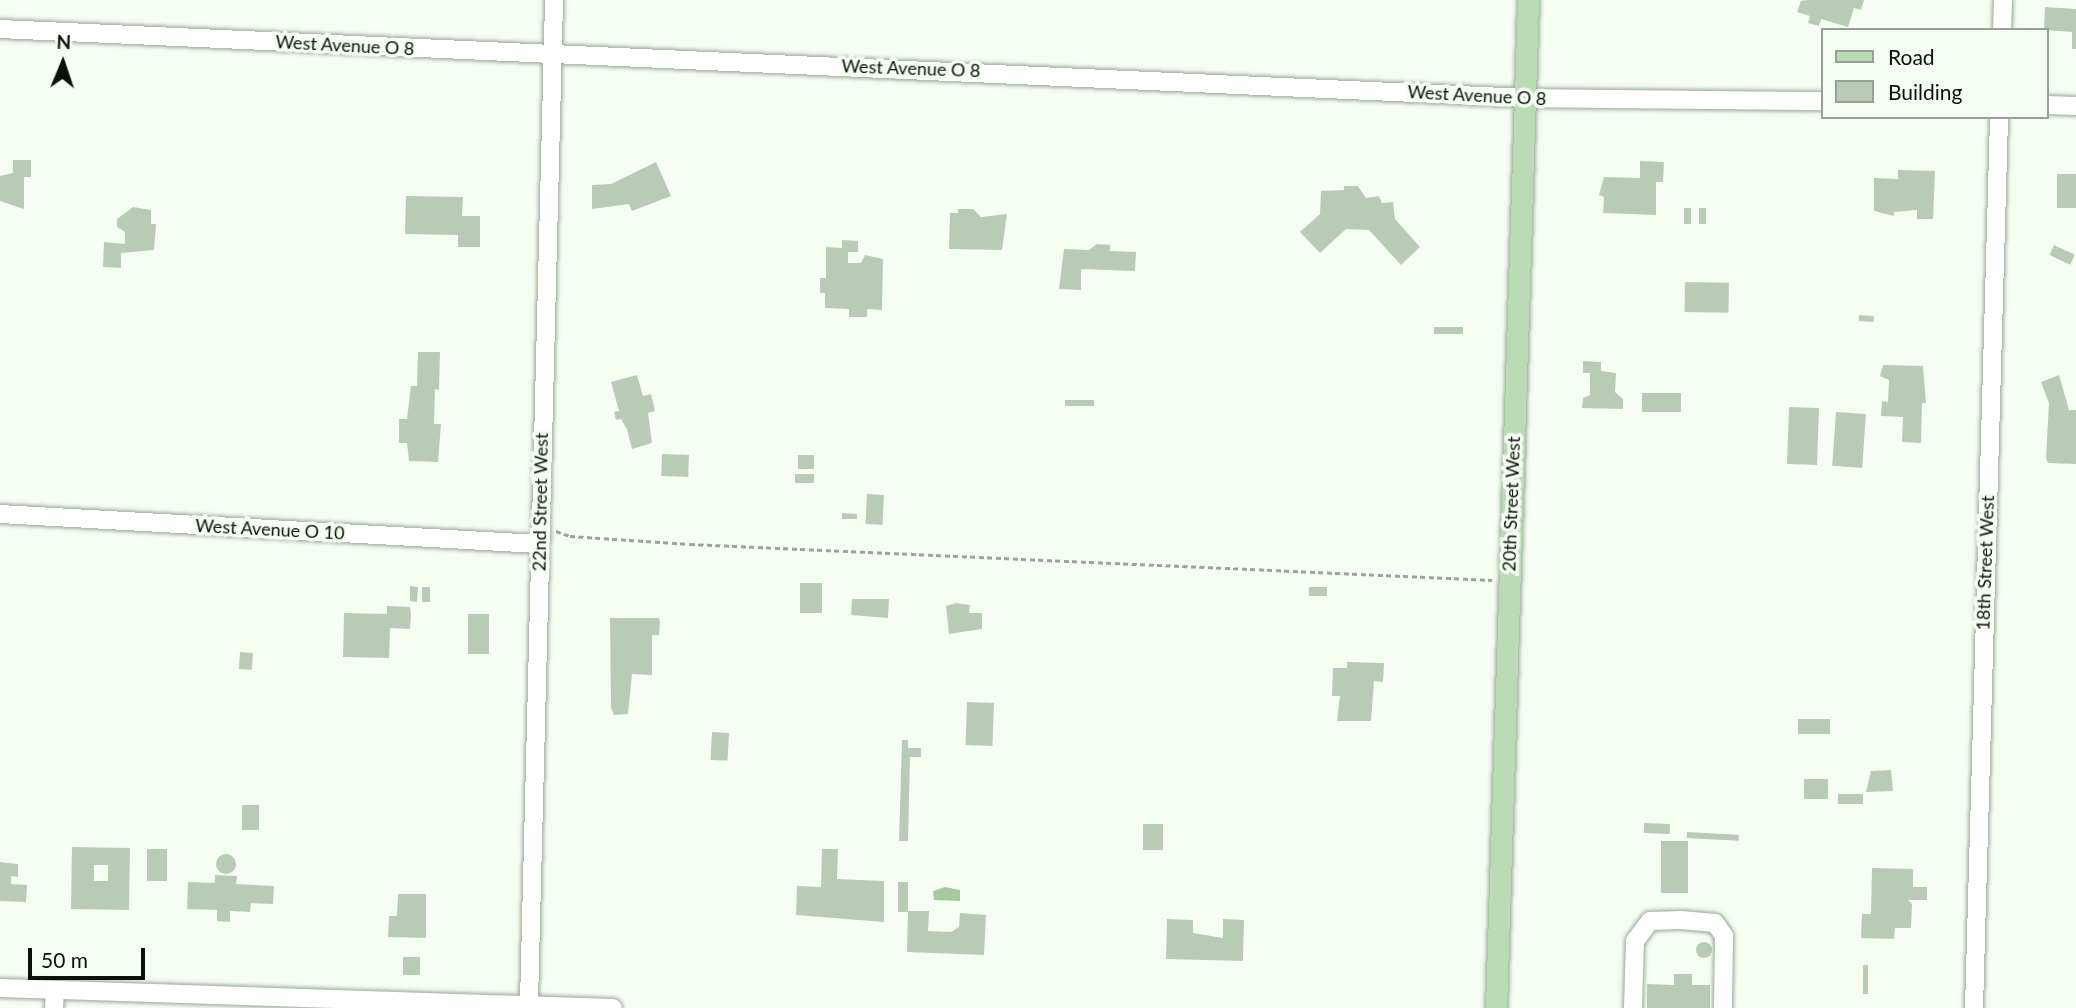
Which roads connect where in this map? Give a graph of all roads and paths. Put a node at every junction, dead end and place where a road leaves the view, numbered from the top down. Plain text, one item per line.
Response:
1 (554, 0) edge
2 (1528, 0) edge
3 (2003, 0) edge
4 (2002, 28) edge
5 (0, 29) edge
6 (553, 54) junction
7 (1525, 98) junction
8 (1820, 101) edge
9 (2048, 105) edge
10 (2076, 106) edge
11 (1999, 119) edge
12 (0, 514) edge
13 (540, 525) junction
14 (540, 544) junction
15 (1509, 580) junction
16 (0, 988) edge
17 (54, 999) edge
18 (529, 1003) junction
19 (613, 1008) edge
20 (1496, 1008) edge
21 (1633, 1008) edge
22 (1723, 1008) edge
23 (1974, 1008) edge

1 - 6 street, 22nd Street West
2 - 7 main road, 20th Street West
3 - 4 street
5 - 6 street, West Avenue O 8
6 - 7 street, West Avenue O 8
6 - 13 street, 22nd Street West
7 - 8 street, West Avenue O 8
7 - 15 main road, 20th Street West
9 - 10 street
11 - 23 street, 18th Street West
12 - 14 street, West Avenue O 10
13 - 14 street, 22nd Street West
13 - 15 path
14 - 18 street, 22nd Street West
15 - 20 main road, 20th Street West
16 - 17 street
17 - 18 street
18 - 19 street
21 - 22 street

